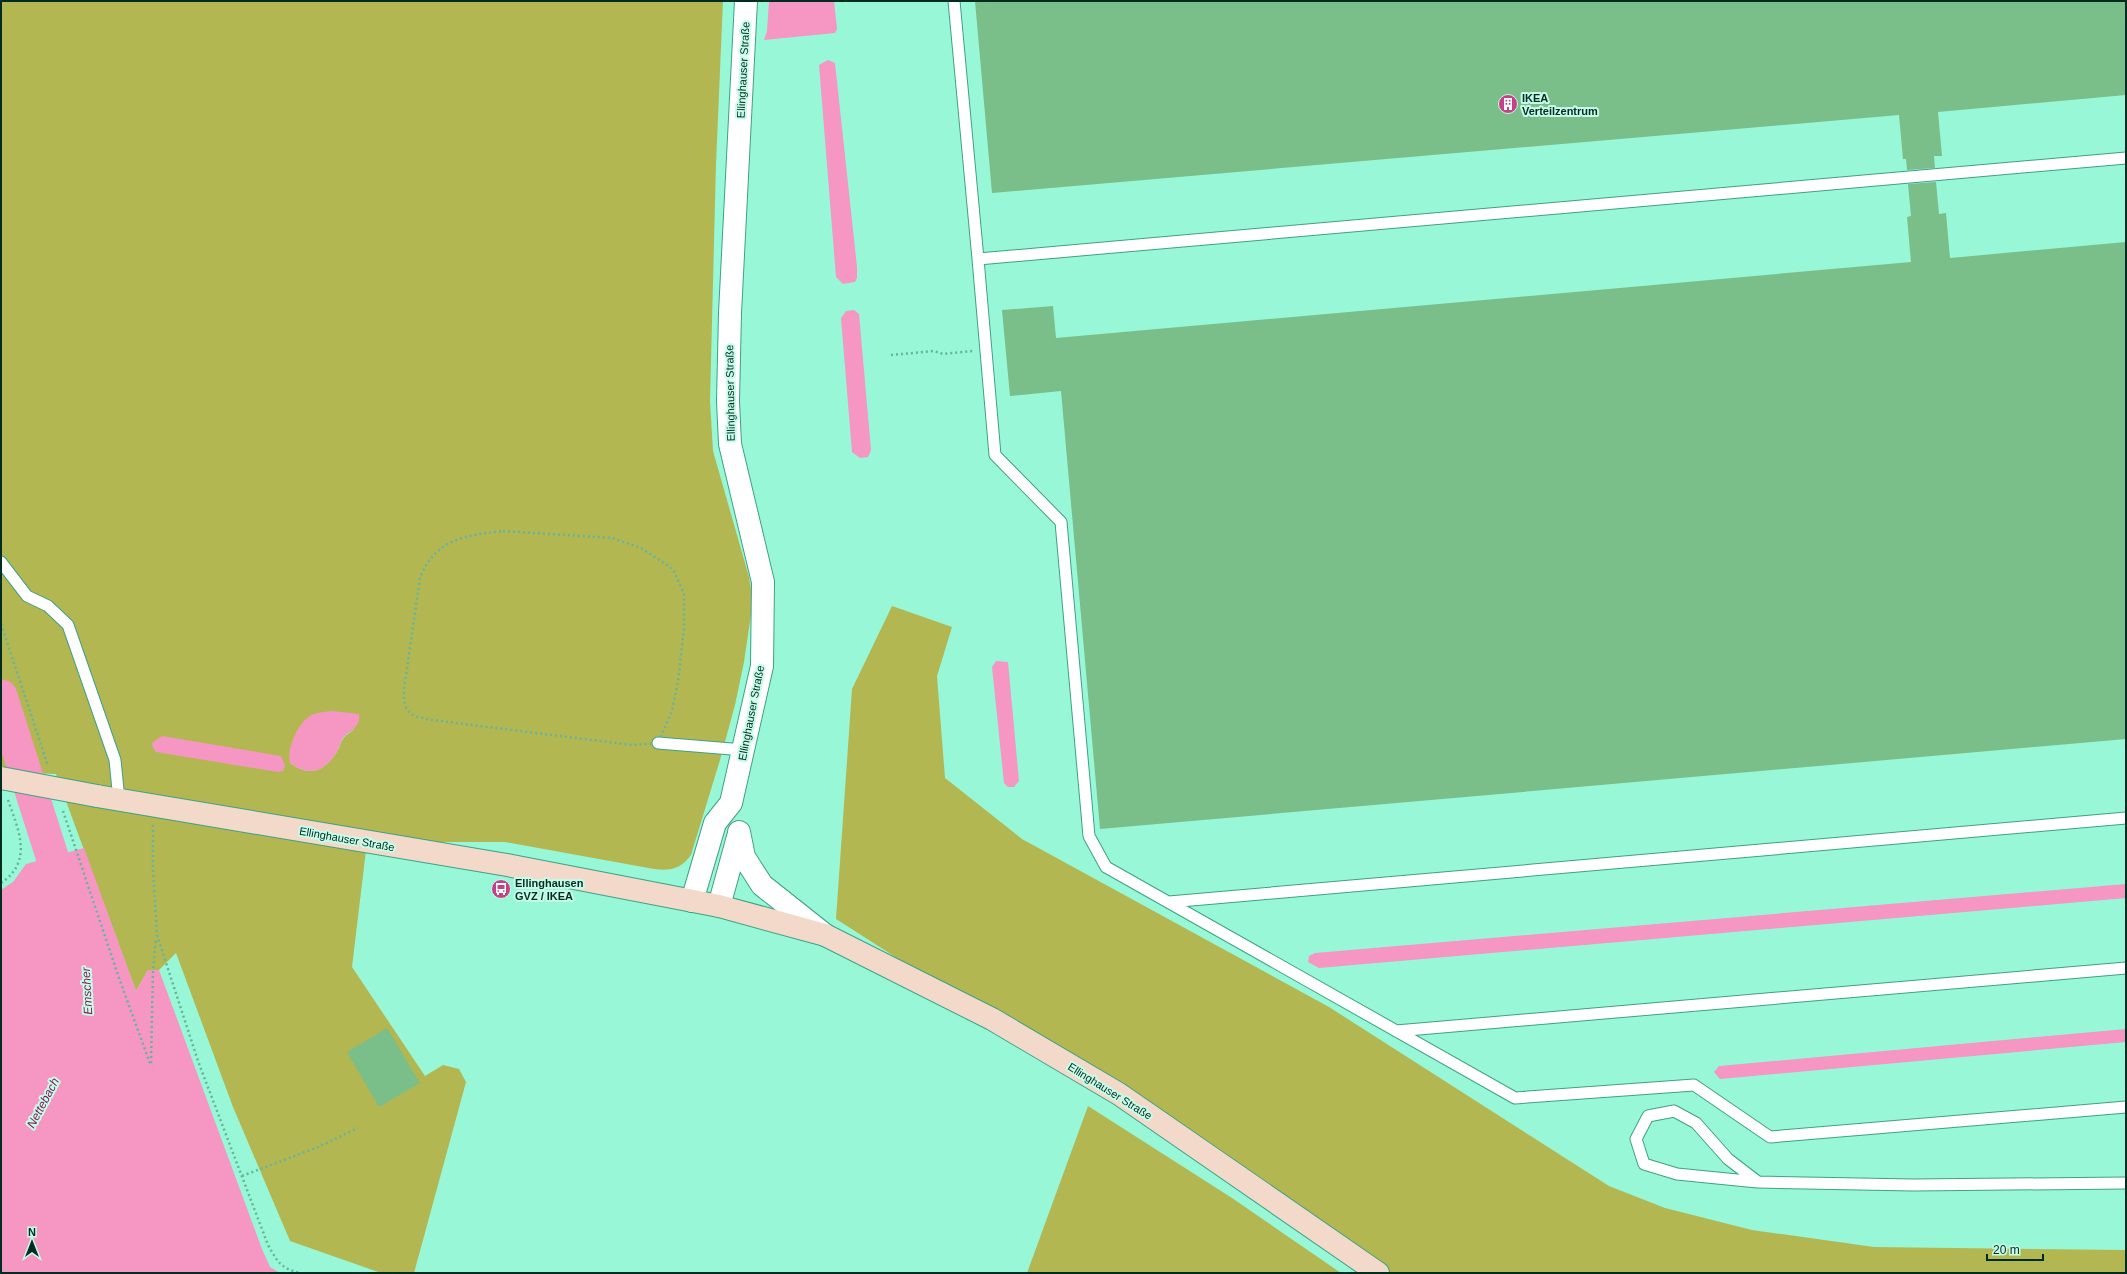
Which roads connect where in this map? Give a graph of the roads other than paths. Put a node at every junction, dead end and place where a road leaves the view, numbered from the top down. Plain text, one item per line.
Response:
1 (746, 1) edge
2 (954, 1) edge
3 (2126, 158) edge
4 (978, 259) junction
5 (1, 562) edge
6 (658, 743) road end
7 (744, 750) junction
8 (3, 786) edge
9 (119, 800) junction
10 (731, 803) junction
11 (2126, 818) edge
12 (739, 832) junction
13 (692, 901) junction
14 (1169, 902) junction
15 (719, 906) junction
16 (825, 935) junction
17 (2126, 968) edge
18 (1396, 1031) junction
19 (2126, 1107) edge
20 (1758, 1182) junction
21 (2126, 1182) edge
22 (1378, 1273) edge

1 - 7 street, Ellinghauser Straße
2 - 4 lane
3 - 4 lane
4 - 14 lane
5 - 9 lane
6 - 7 lane
7 - 10 street, Ellinghauser Straße
8 - 9 main road, Ellinghauser Straße, bridge
9 - 13 main road, Ellinghauser Straße
10 - 12 street, Ellinghauser Straße
10 - 13 street, Ellinghauser Straße
11 - 14 lane
12 - 15 street, Ellinghauser Straße
12 - 16 street, Ellinghauser Straße
13 - 15 main road, Ellinghauser Straße
14 - 18 lane
15 - 16 main road, Ellinghauser Straße
16 - 22 main road, Ellinghauser Straße
17 - 18 lane
18 - 19 lane
20 - 20 lane
20 - 21 lane

